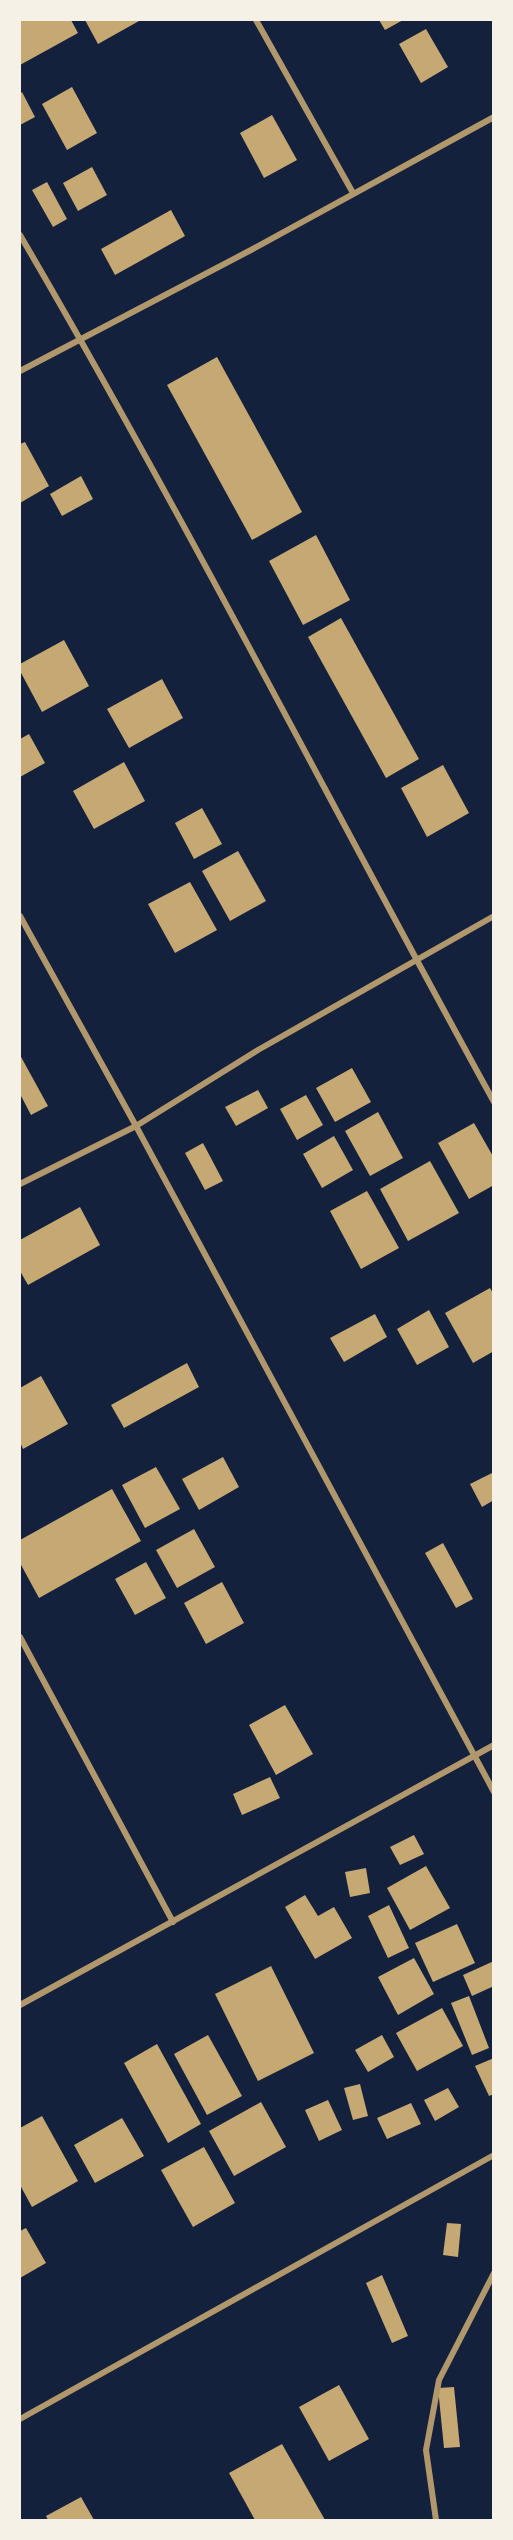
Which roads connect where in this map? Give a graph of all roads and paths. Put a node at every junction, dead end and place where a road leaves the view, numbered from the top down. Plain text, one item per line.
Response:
1 (256, 20) edge
2 (494, 117) edge
3 (353, 193) junction
4 (20, 236) edge
5 (80, 338) junction
6 (20, 372) edge
7 (20, 916) edge
8 (494, 916) edge
9 (415, 959) junction
10 (494, 1102) edge
11 (136, 1126) junction
12 (20, 1185) edge
13 (20, 1636) edge
14 (494, 1745) edge
15 (474, 1756) junction
16 (494, 1792) edge
17 (173, 1922) junction
18 (20, 2005) edge
19 (494, 2155) edge
20 (494, 2273) edge
21 (20, 2419) edge
22 (436, 2520) edge

1 - 3 street
2 - 3 street
3 - 5 street
4 - 5 street
5 - 6 street
5 - 9 street
7 - 11 street
8 - 9 street
9 - 10 street
9 - 11 street
11 - 12 street
11 - 15 street
13 - 17 street
14 - 15 street
15 - 16 street
15 - 17 street
17 - 18 street
19 - 21 street
20 - 22 street

